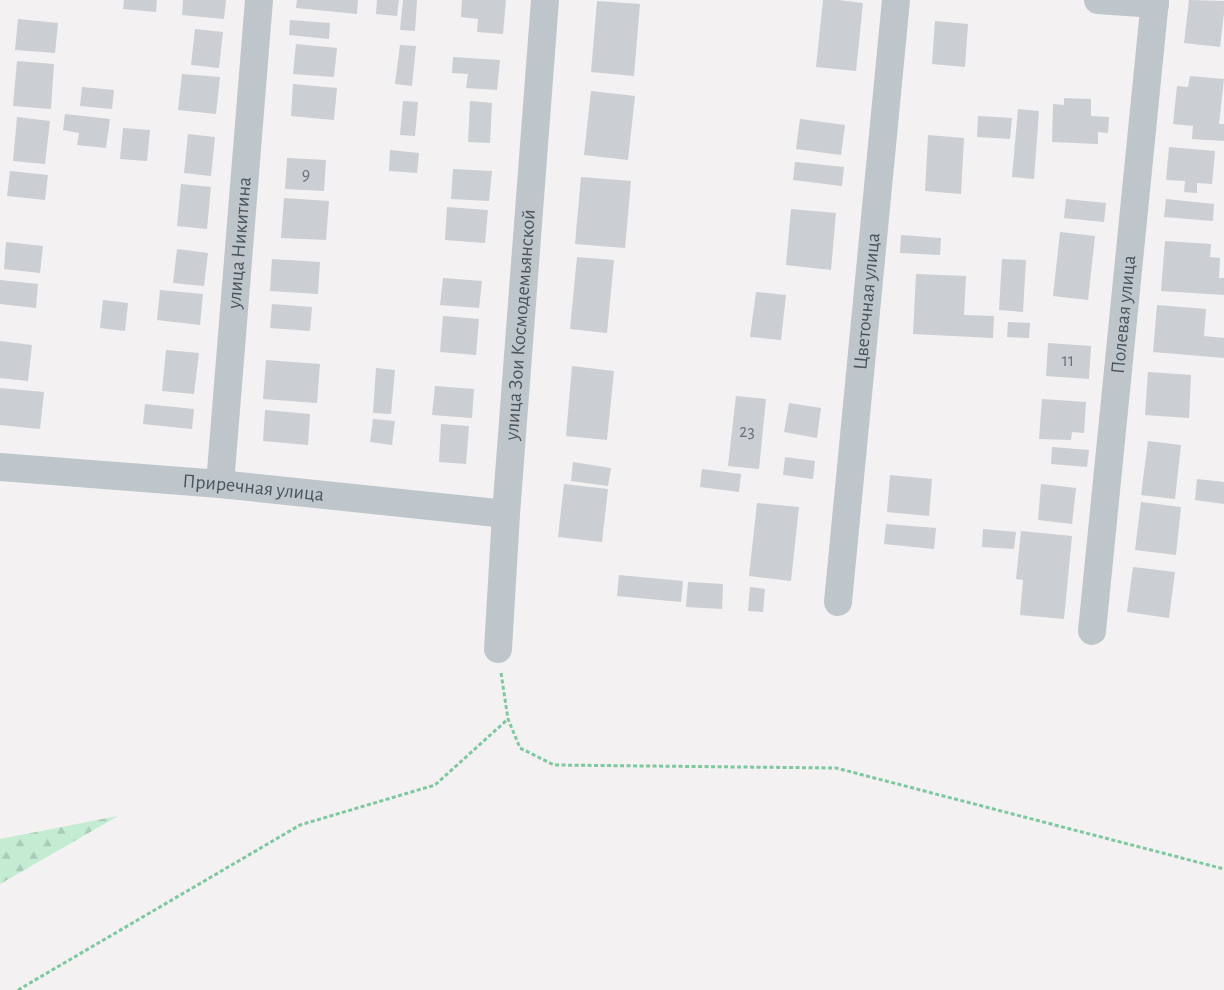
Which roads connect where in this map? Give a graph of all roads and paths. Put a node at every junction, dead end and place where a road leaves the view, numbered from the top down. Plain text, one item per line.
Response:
1 (259, 0) edge
2 (545, 0) edge
3 (896, 0) edge
4 (1098, 0) edge
5 (1155, 2) edge
6 (0, 466) edge
7 (220, 484) junction
8 (506, 514) junction
9 (838, 602) dead end
10 (1092, 631) dead end
11 (498, 649) joint
12 (508, 719) junction
13 (1224, 869) edge
14 (18, 990) edge

1 - 7 street, улица Никитина
2 - 8 street, улица Зои Космодемьянской
3 - 9 street, Цветочная улица
4 - 5 street
5 - 10 street, Полевая улица
6 - 7 street, Приречная улица
7 - 8 street, Приречная улица
8 - 11 street, улица Зои Космодемьянской
11 - 12 path
12 - 13 path
12 - 14 path

